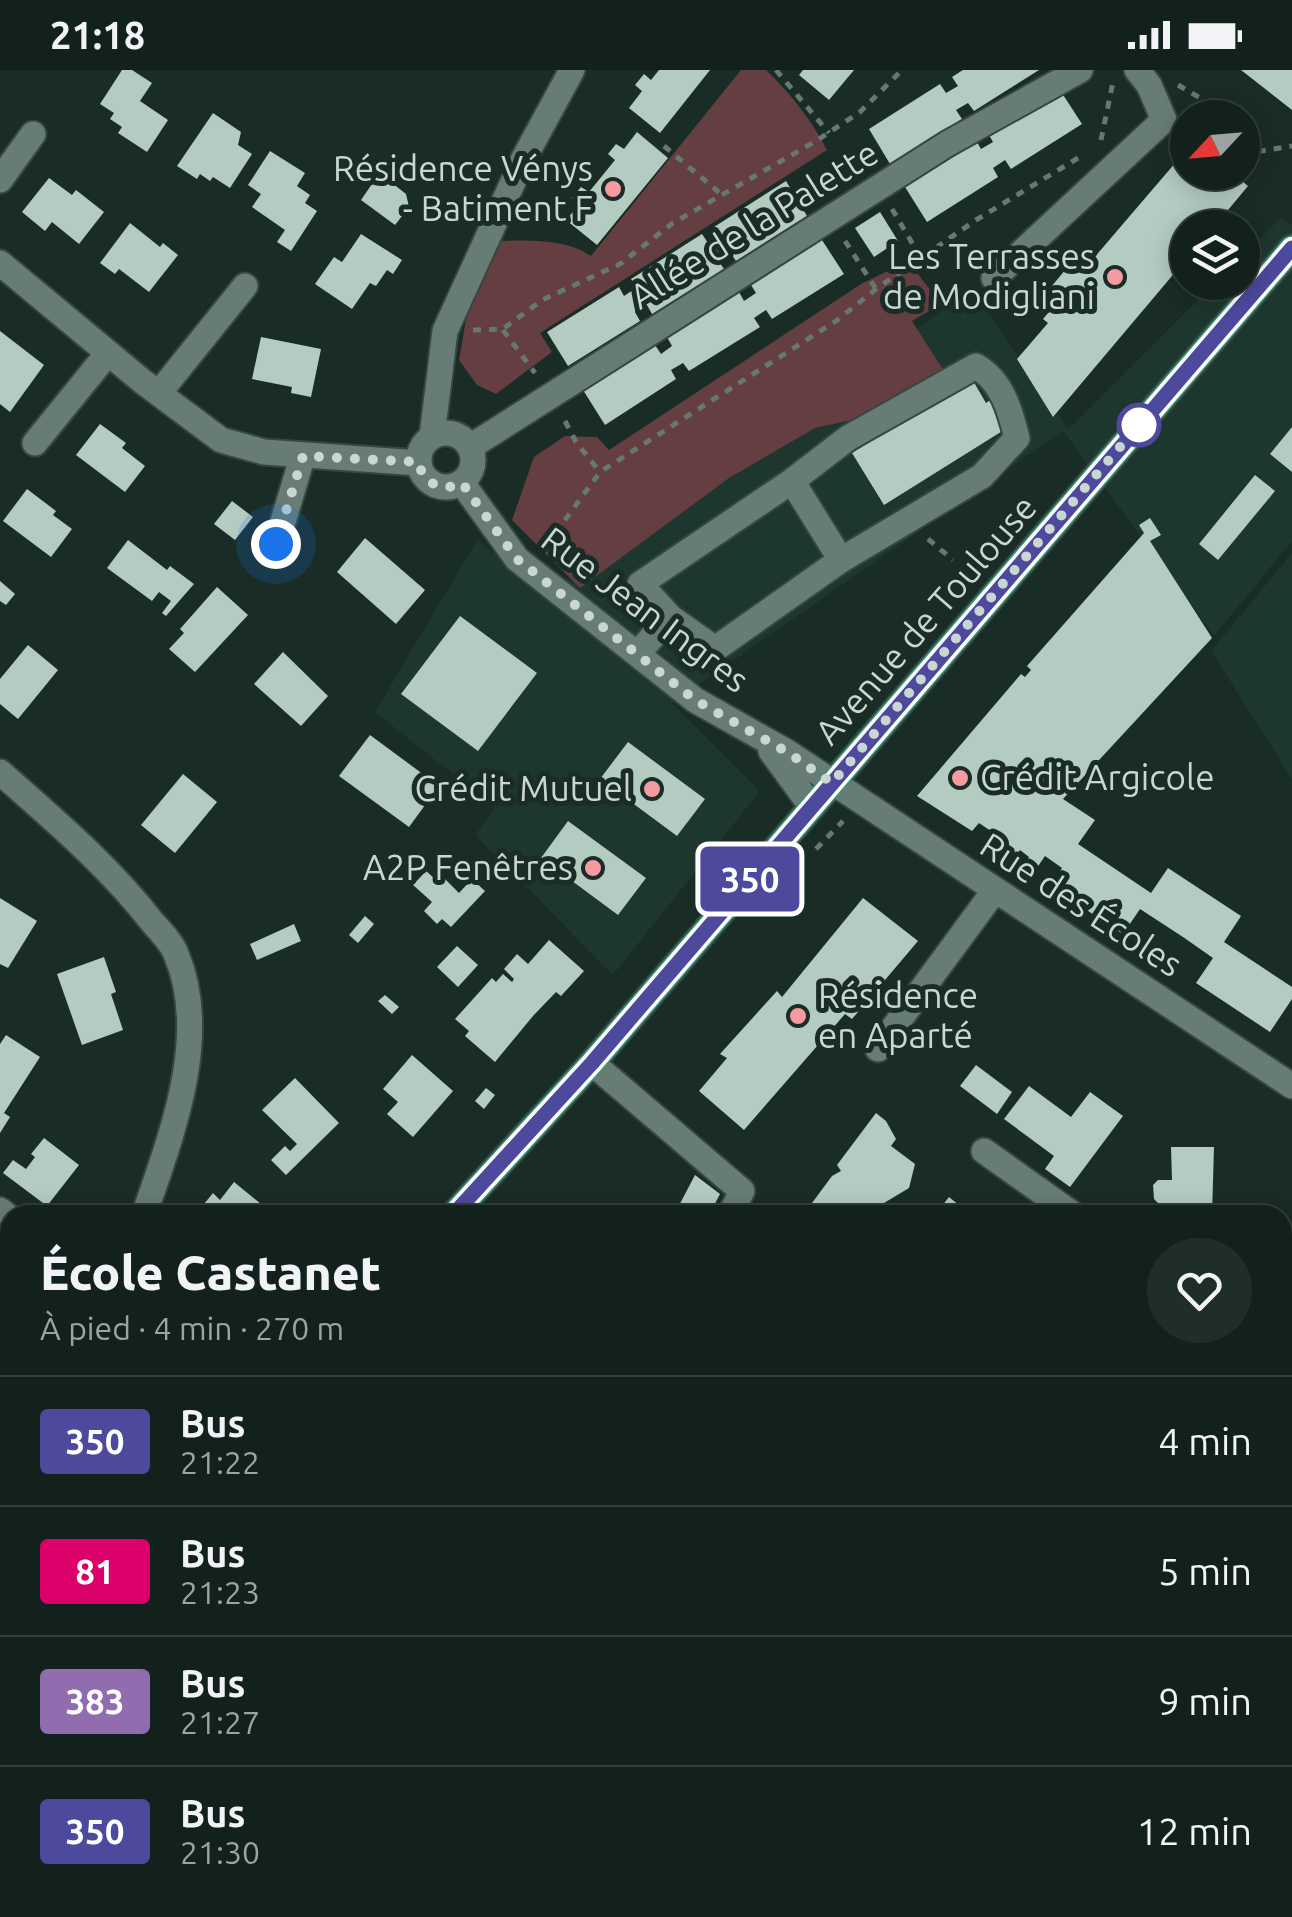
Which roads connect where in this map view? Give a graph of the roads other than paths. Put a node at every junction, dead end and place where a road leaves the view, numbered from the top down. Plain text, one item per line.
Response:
1 (572, 70) edge
2 (1080, 70) edge
3 (1138, 70) edge
4 (34, 134) dead end
5 (0, 180) edge
6 (1292, 248) edge
7 (0, 263) edge
8 (994, 278) dead end
9 (245, 286) dead end
10 (108, 352) junction
11 (159, 394) junction
12 (432, 436) junction
13 (35, 443) dead end
14 (470, 448) junction
15 (303, 456) junction
16 (418, 462) junction
17 (792, 481) junction
18 (462, 483) junction
19 (276, 544) dead end
20 (841, 560) junction
21 (670, 617) junction
22 (638, 652) junction
23 (758, 735) junction
24 (0, 772) edge
25 (832, 783) junction
26 (812, 807) junction
27 (995, 890) junction
28 (878, 1049) dead end
29 (592, 1063) junction
30 (1292, 1086) edge
31 (984, 1151) dead end
32 (147, 1205) edge
33 (462, 1205) edge
34 (735, 1205) edge
35 (1060, 1205) edge

1 - 12 street
2 - 14 street, Allée de la Palette
3 - 8 street
4 - 5 street
6 - 25 main road, Avenue de Toulouse
7 - 10 street
9 - 11 street
10 - 11 street
10 - 13 street
11 - 15 street
12 - 14 street
12 - 16 street
14 - 18 street
15 - 16 street
15 - 19 street
16 - 18 street
17 - 20 street
17 - 20 street
17 - 21 street
18 - 22 street, Rue Jean Ingres
20 - 21 street
21 - 22 street
22 - 23 street, Rue Jean Ingres
23 - 25 street, Rue Jean Ingres
23 - 26 street
24 - 32 street
25 - 26 main road, Avenue de Toulouse
25 - 27 street, Rue des Écoles
26 - 29 main road, Avenue de Toulouse
27 - 28 street
27 - 30 street, Rue des Écoles
29 - 33 main road, Avenue de Toulouse
29 - 34 street
31 - 35 street

